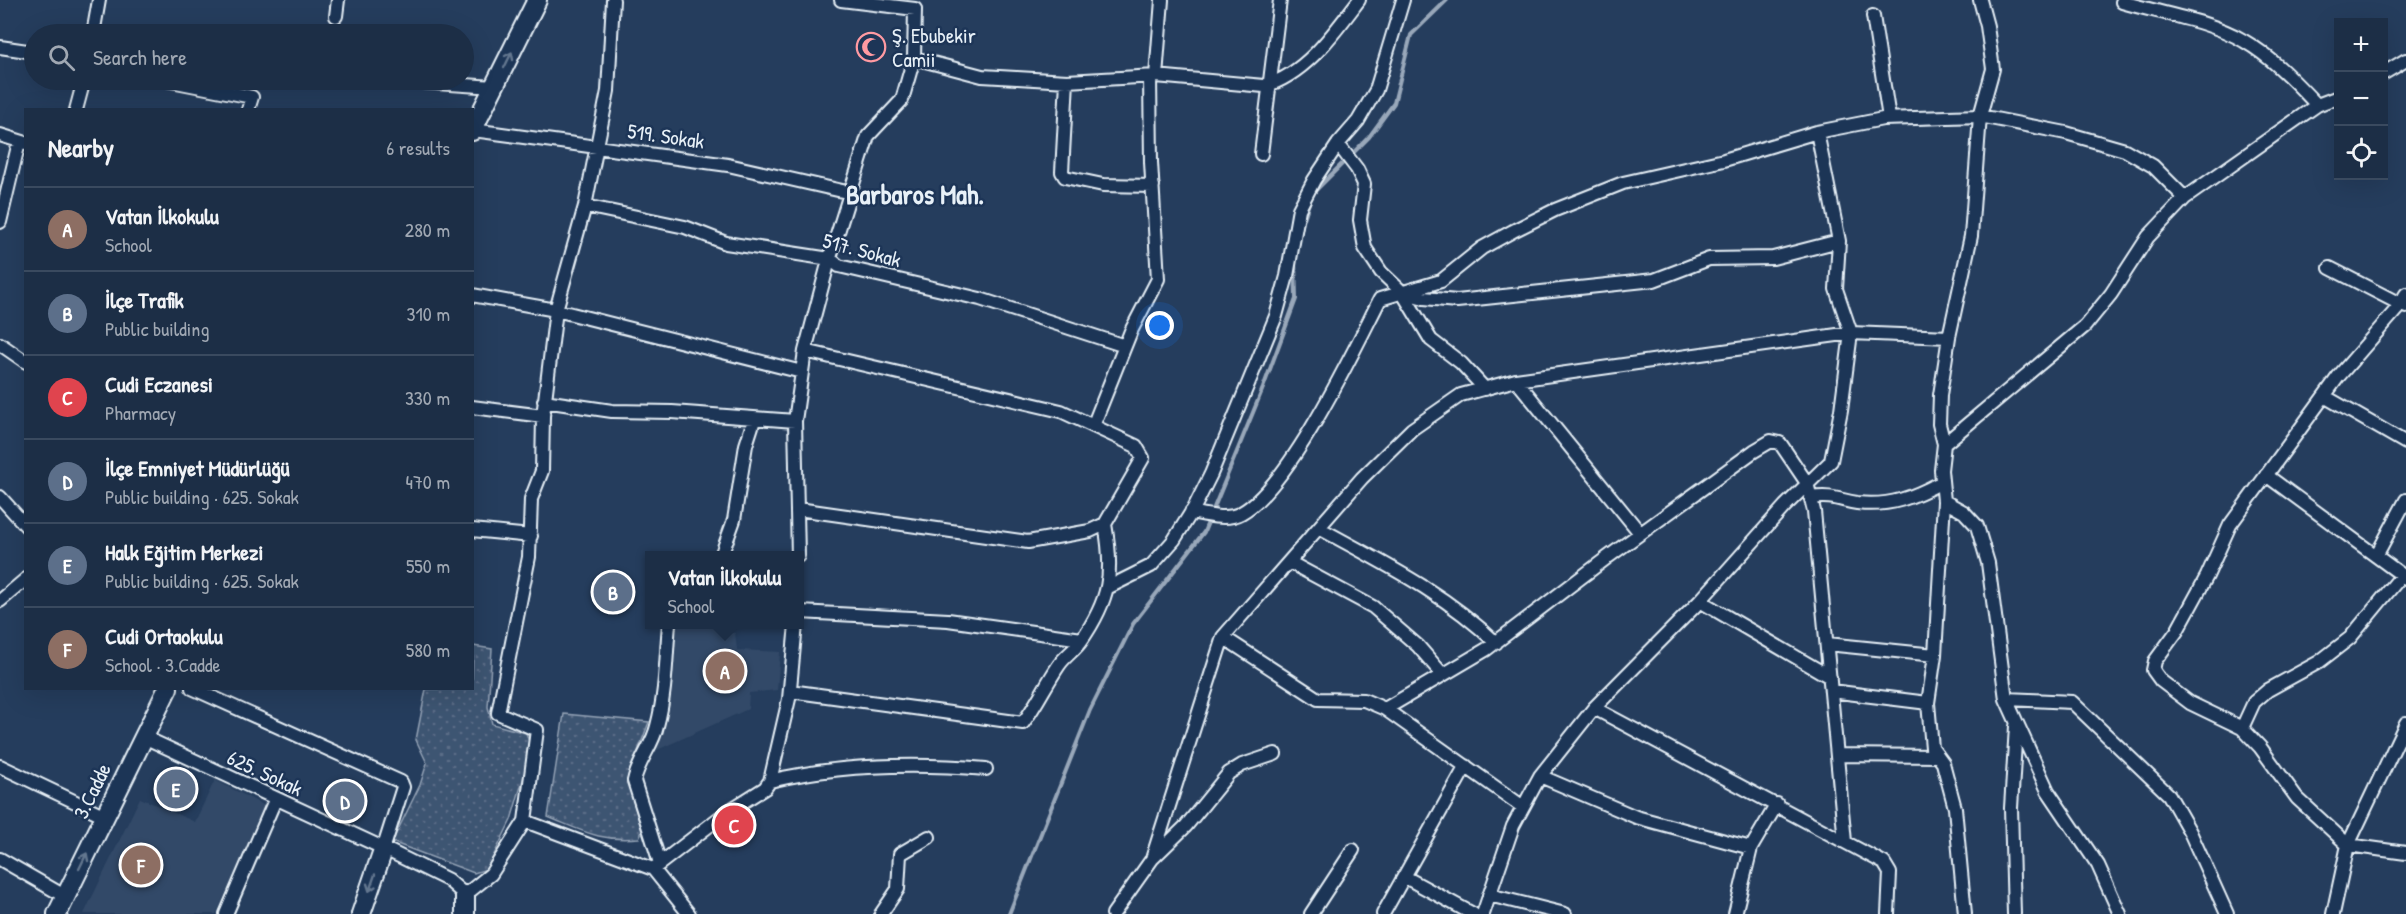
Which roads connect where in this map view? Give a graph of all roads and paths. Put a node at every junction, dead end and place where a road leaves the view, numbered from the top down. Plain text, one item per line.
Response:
1 (99, 0) edge
2 (338, 0) edge
3 (537, 0) edge
4 (613, 0) edge
5 (841, 0) edge
6 (1162, 0) edge
7 (1280, 0) edge
8 (1359, 0) edge
9 (1403, 0) edge
10 (1980, 0) edge
11 (2122, 2) dead end
12 (916, 4) edge
13 (336, 16) dead end
14 (1873, 16) dead end
15 (95, 24) edge
16 (0, 47) edge
17 (24, 51) edge
18 (914, 58) junction
19 (2406, 60) edge
20 (2387, 72) edge
21 (1153, 76) junction
22 (1067, 81) junction
23 (1271, 84) junction
24 (474, 86) edge
25 (494, 87) junction
26 (81, 90) edge
27 (217, 90) edge
28 (2334, 99) edge
29 (2317, 105) junction
30 (77, 108) edge
31 (249, 108) edge
32 (1980, 116) junction
33 (1889, 118) junction
34 (474, 129) edge
35 (474, 131) edge
36 (1817, 132) junction
37 (0, 135) edge
38 (22, 142) edge
39 (597, 146) junction
40 (1340, 148) junction
41 (1261, 154) dead end
42 (1153, 186) junction
43 (851, 193) junction
44 (2185, 198) junction
45 (585, 206) junction
46 (0, 222) edge
47 (1839, 241) junction
48 (830, 259) junction
49 (2330, 268) dead end
50 (1402, 292) junction
51 (474, 295) edge
52 (2404, 302) edge
53 (556, 310) junction
54 (1851, 333) junction
55 (1949, 337) junction
56 (0, 344) edge
57 (1125, 346) junction
58 (805, 351) junction
59 (24, 361) edge
60 (802, 372) junction
61 (1516, 380) junction
62 (1485, 389) junction
63 (2324, 396) junction
64 (544, 401) junction
65 (474, 407) edge
66 (543, 416) junction
67 (754, 420) junction
68 (795, 421) junction
69 (1093, 426) junction
70 (2406, 443) edge
71 (1944, 444) junction
72 (2266, 475) junction
73 (1942, 482) junction
74 (1808, 483) junction
75 (0, 497) edge
76 (1811, 498) junction
77 (2406, 500) edge
78 (1944, 501) junction
79 (798, 508) junction
80 (1191, 513) junction
81 (24, 524) edge
82 (1106, 524) junction
83 (1319, 528) junction
84 (474, 530) edge
85 (1640, 533) junction
86 (531, 536) junction
87 (722, 551) edge
88 (798, 551) edge
89 (2376, 556) junction
90 (1290, 562) junction
91 (2404, 577) edge
92 (24, 581) edge
93 (1109, 587) junction
94 (0, 601) edge
95 (1700, 601) junction
96 (804, 612) edge
97 (669, 629) edge
98 (796, 629) edge
99 (1223, 638) junction
100 (1082, 639) junction
101 (1496, 643) junction
102 (1827, 644) junction
103 (1935, 655) junction
104 (1443, 675) junction
105 (1830, 677) junction
106 (167, 690) edge
107 (196, 690) edge
108 (790, 691) junction
109 (1831, 691) junction
110 (2006, 699) junction
111 (1928, 703) junction
112 (1594, 708) junction
113 (1385, 709) junction
114 (2016, 722) junction
115 (2406, 723) edge
116 (2241, 728) junction
117 (144, 737) junction
118 (1275, 754) dead end
119 (1837, 755) junction
120 (1938, 756) junction
121 (0, 766) edge
122 (1466, 766) junction
123 (986, 769) dead end
124 (1540, 776) junction
125 (770, 781) junction
126 (274, 800) junction
127 (1777, 804) junction
128 (1523, 807) junction
129 (105, 816) junction
130 (525, 821) junction
131 (929, 837) dead end
132 (1845, 842) junction
133 (2348, 845) junction
134 (1751, 848) junction
135 (383, 850) junction
136 (1353, 850) dead end
137 (2406, 853) edge
138 (0, 859) edge
139 (1152, 859) junction
140 (657, 866) junction
141 (1405, 877) junction
142 (465, 895) junction
143 (1489, 895) junction
144 (66, 897) junction
145 (57, 914) edge
146 (226, 914) edge
147 (361, 914) edge
148 (465, 914) edge
149 (688, 914) edge
150 (881, 914) edge
151 (1113, 914) edge
152 (1311, 914) edge
153 (1383, 914) edge
154 (1473, 914) edge
155 (1483, 914) edge
156 (1564, 914) edge
157 (1735, 914) edge
158 (1888, 914) edge
159 (1965, 914) edge
160 (2014, 914) edge
161 (2120, 914) edge
162 (2227, 914) edge
163 (2333, 914) edge

1 - 15 street
2 - 13 street
25 -> 3 street
4 - 39 street
5 - 12 street
6 - 21 street
7 - 23 street
8 - 23 street
9 - 40 street
10 - 32 street
11 - 29 street
12 - 18 street
14 - 33 street
16 - 17 street
18 - 22 street
18 - 43 street
19 - 20 street
21 - 22 street
21 - 23 street
21 - 42 street
22 - 42 street
23 - 41 street
24 - 25 street
25 - 34 street
26 - 30 street
27 - 31 street
28 - 29 street
29 - 44 street
32 - 33 street
32 - 44 street
32 - 55 street
33 - 36 street
35 - 39 street, 519. Sokak
36 - 47 street
36 - 50 street
37 - 38 street
38 - 46 street
39 - 43 street, 519. Sokak
39 - 45 street
40 - 50 street
40 - 80 street
42 - 57 street
43 - 48 street
44 - 71 street
45 - 48 street, 517. Sokak
45 - 53 street
47 - 50 street
47 - 54 street
48 - 57 street, 517. Sokak
48 - 58 street
49 - 52 street
50 - 62 street
50 - 80 street
51 - 53 street
52 - 63 street
53 - 60 street
53 - 64 street
54 - 55 street
54 - 61 street
54 - 74 street
55 - 71 street
56 - 59 street
57 - 69 street
58 - 60 street
58 - 69 street
60 - 68 street
61 - 62 street
61 - 85 street
62 - 83 street
63 - 70 street
63 - 72 street
64 - 66 street
64 - 67 street
65 - 66 street
66 - 86 street
67 - 68 street
67 - 87 street
68 - 79 street
69 - 82 street
71 - 73 street
72 - 89 street
72 - 116 street
73 - 76 street
73 - 78 street
74 - 76 street
74 - 85 street
74 - 95 street
75 - 81 street
76 - 102 street
77 - 89 street
78 - 103 street
78 - 110 street
79 - 82 street
79 - 88 street
80 - 93 street
82 - 93 street
83 - 90 street
83 - 101 street
84 - 86 street
85 - 101 street
86 - 130 street
89 - 91 street
90 - 99 street
90 - 104 street
91 - 116 street
92 - 94 street
93 - 100 street
95 - 105 street
95 - 112 street
96 - 100 street
97 - 140 street
98 - 108 street
99 - 113 street
99 - 139 street
100 - 108 street
101 - 104 street
102 - 103 street
102 - 105 street
103 - 111 street
104 - 113 street
105 - 109 street
106 - 117 street, 3.Cadde
107 - 135 street
108 - 125 street
109 - 111 street
109 - 119 street
110 - 114 street
110 - 162 street
111 - 120 street
112 - 124 street
112 - 127 street
113 - 122 street
114 - 160 street
114 - 161 street
115 - 133 street
116 - 133 street
117 - 126 street, 625. Sokak
117 - 129 street, 3.Cadde
118 - 139 street
119 - 120 street
119 - 132 street
120 - 159 street
121 - 129 street
122 - 128 street
122 - 141 street
123 - 125 street
124 - 128 street
124 - 134 street
125 - 140 street
126 - 135 street, 625. Sokak
126 - 146 street
127 - 132 street
127 - 134 street
128 - 143 street
144 -> 129 street, 3.Cadde
130 - 140 street
130 - 142 street
131 - 150 street
132 - 158 street
133 - 137 street
133 - 163 street
134 - 157 street
135 - 142 street, 625. Sokak
135 -> 147 street
136 - 152 street
138 - 144 street
139 - 151 street
140 - 149 street
141 - 153 street
141 - 154 street
142 - 148 street
143 - 155 street
143 - 156 street
144 - 145 street, 3.Cadde

